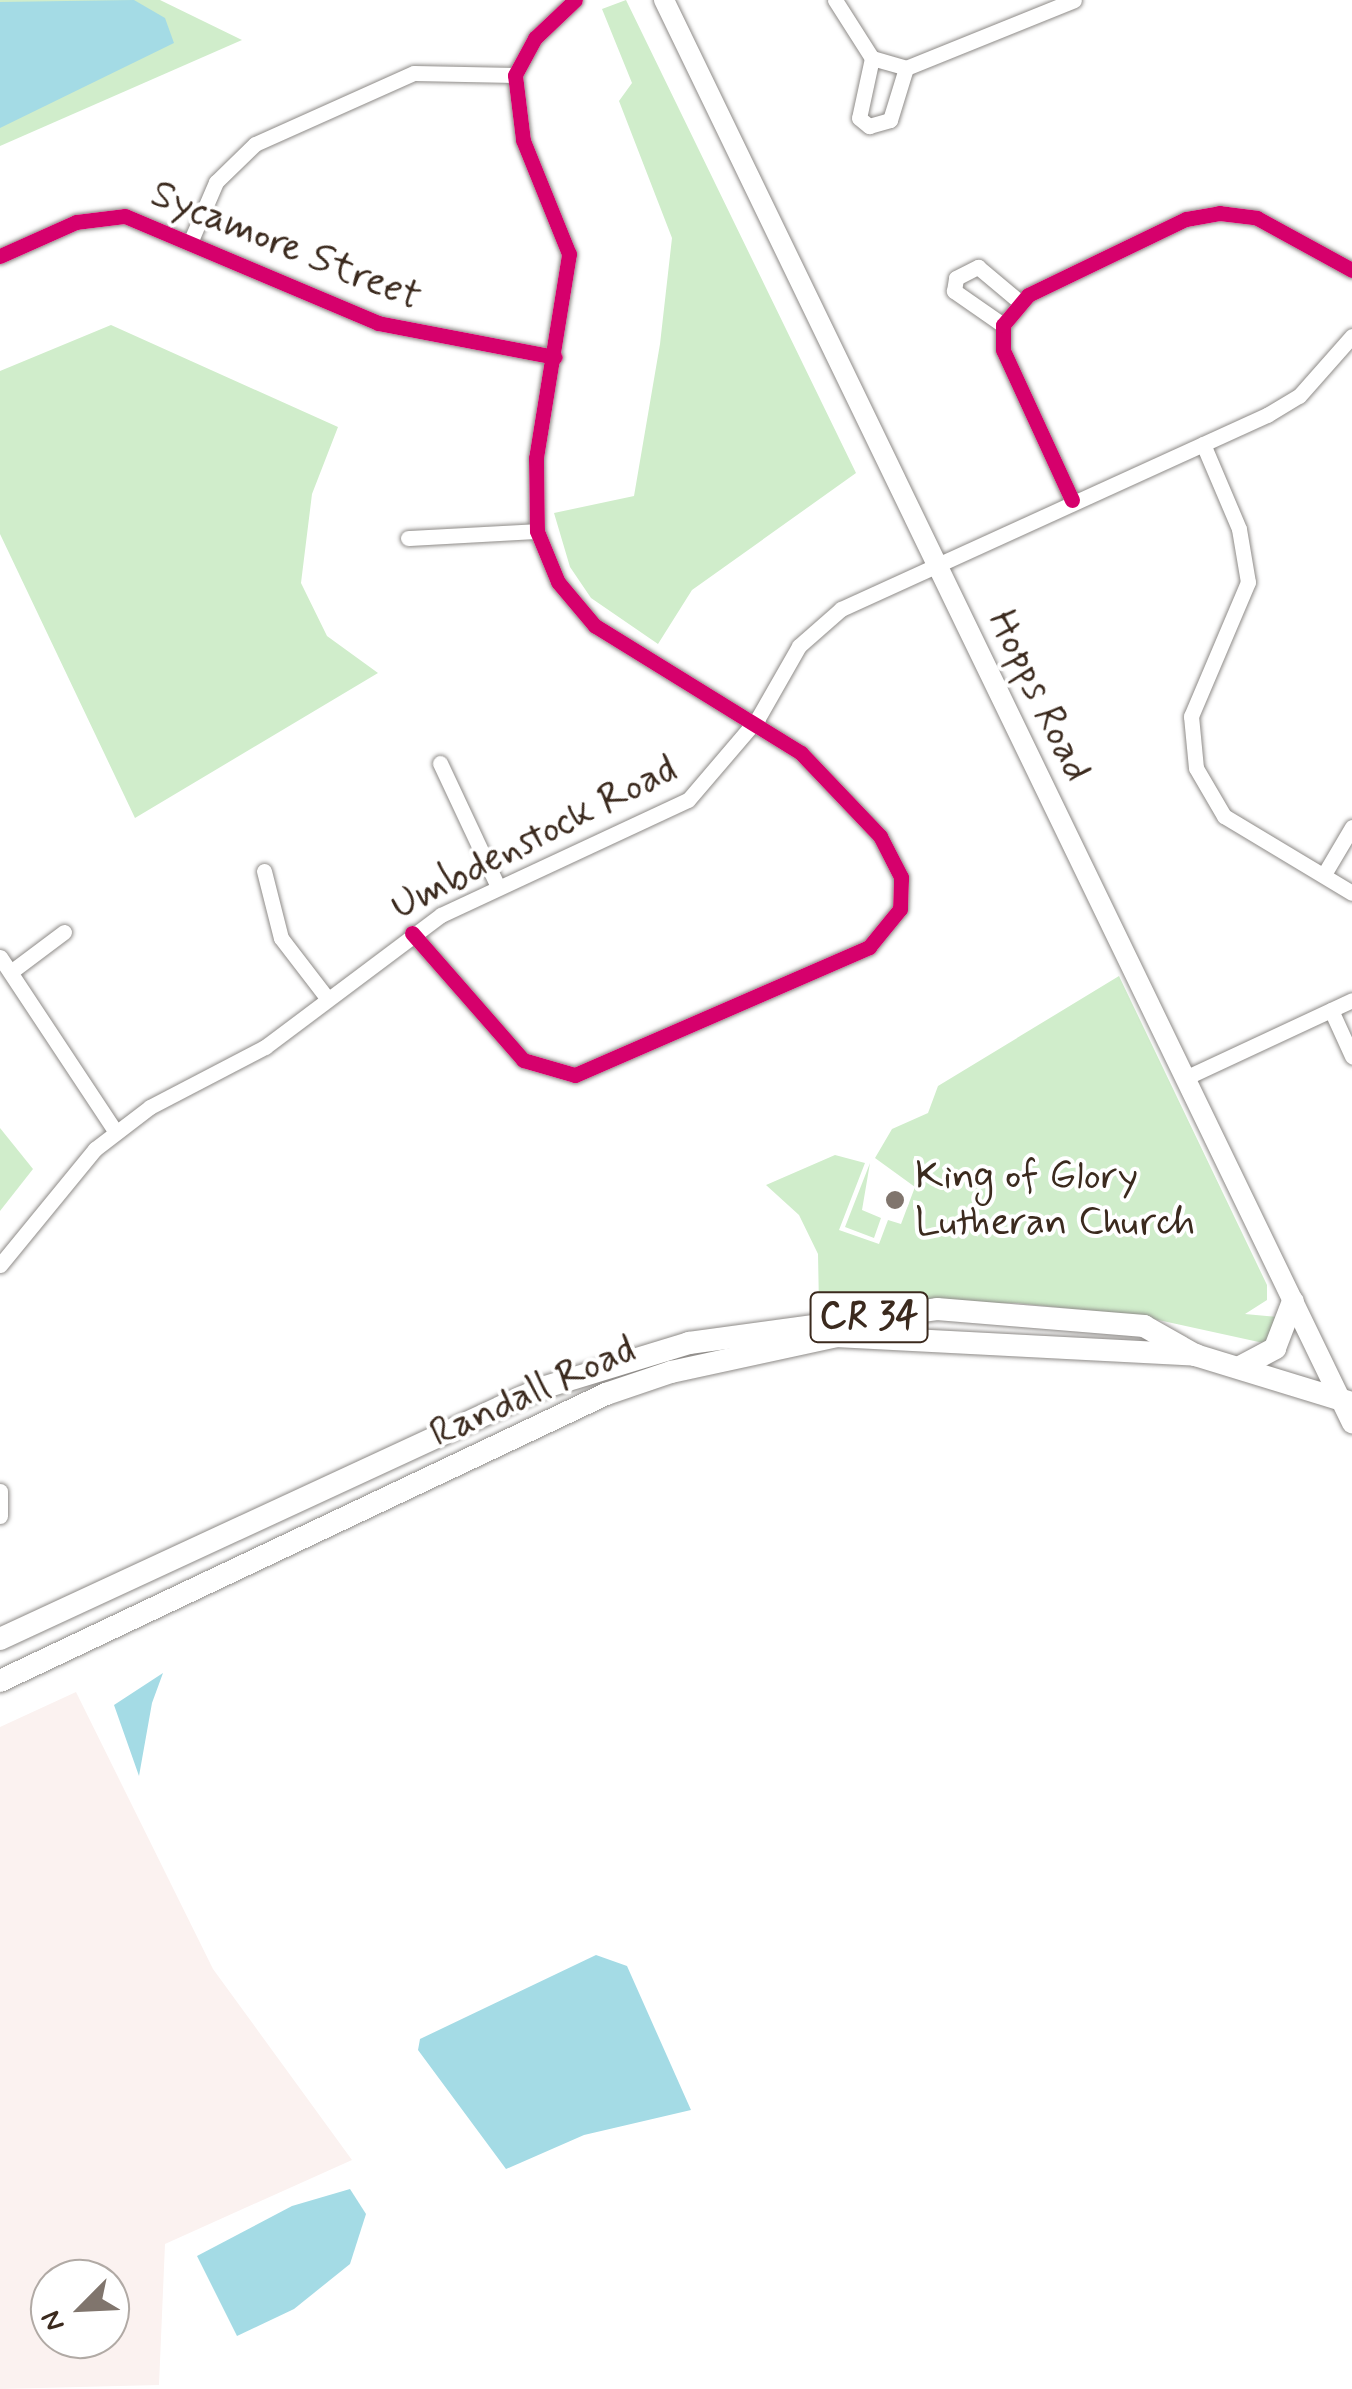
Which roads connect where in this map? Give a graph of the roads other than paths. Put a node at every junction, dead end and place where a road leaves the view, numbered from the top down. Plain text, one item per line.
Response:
1 (575, 0) edge
2 (664, 0) edge
3 (835, 0) edge
4 (1074, 0) edge
5 (872, 58) junction
6 (906, 68) junction
7 (515, 75) junction
8 (192, 238) junction
9 (0, 256) edge
10 (1352, 270) edge
11 (1021, 303) junction
12 (1003, 326) junction
13 (1350, 347) edge
14 (554, 358) junction
15 (1203, 444) junction
16 (1072, 500) junction
17 (537, 530) junction
18 (408, 538) dead end
19 (937, 566) junction
20 (758, 718) junction
21 (440, 763) dead end
22 (1352, 827) edge
23 (264, 871) dead end
24 (1326, 871) junction
25 (498, 887) junction
26 (1352, 893) edge
27 (64, 932) dead end
28 (412, 933) junction
29 (0, 957) edge
30 (12, 970) junction
31 (326, 998) junction
32 (1352, 1000) edge
33 (1331, 1010) junction
34 (1352, 1056) edge
35 (1185, 1078) junction
36 (115, 1131) junction
37 (0, 1264) edge
38 (1293, 1301) junction
39 (1196, 1354) junction
40 (1240, 1367) junction
41 (1346, 1401) edge
42 (1352, 1423) edge
43 (0, 1492) edge
44 (0, 1516) edge
45 (0, 1639) edge
46 (0, 1681) edge

1 - 7 street
2 - 19 main road, Hopps Road
3 - 5 street
4 - 6 street
5 - 6 street
5 - 6 street
7 - 8 street
7 - 14 street
8 - 9 street, Sycamore Street
8 - 14 street, Sycamore Street
10 - 11 street
11 - 12 street
11 - 12 street
12 - 16 street
13 - 15 street, Umbdenstock Road
14 - 17 street
15 - 16 street, Umbdenstock Road
15 - 24 street
16 - 19 street, Umbdenstock Road
17 - 18 street
17 - 20 street
19 - 20 street, Umbdenstock Road
19 - 35 main road, Hopps Road
20 - 25 street, Umbdenstock Road
20 - 28 street
21 - 25 street
22 - 24 street
23 - 31 street
24 - 26 street
25 - 28 street, Umbdenstock Road
27 - 30 street
28 - 31 street, Umbdenstock Road
29 - 30 street
30 - 36 street
31 - 36 street, Umbdenstock Road
32 - 33 street
33 - 34 street
33 - 35 street
35 - 38 main road, Hopps Road
36 - 37 street, Umbdenstock Road
38 - 40 main road
38 - 41 main road, Hopps Road
39 - 40 main road, Randall Road / CR 34
39 - 45 main road, Randall Road / CR 34
39 - 46 main road, Randall Road / CR 34
40 - 41 main road, Randall Road / CR 34
41 - 42 main road, Hopps Road
43 - 44 street

